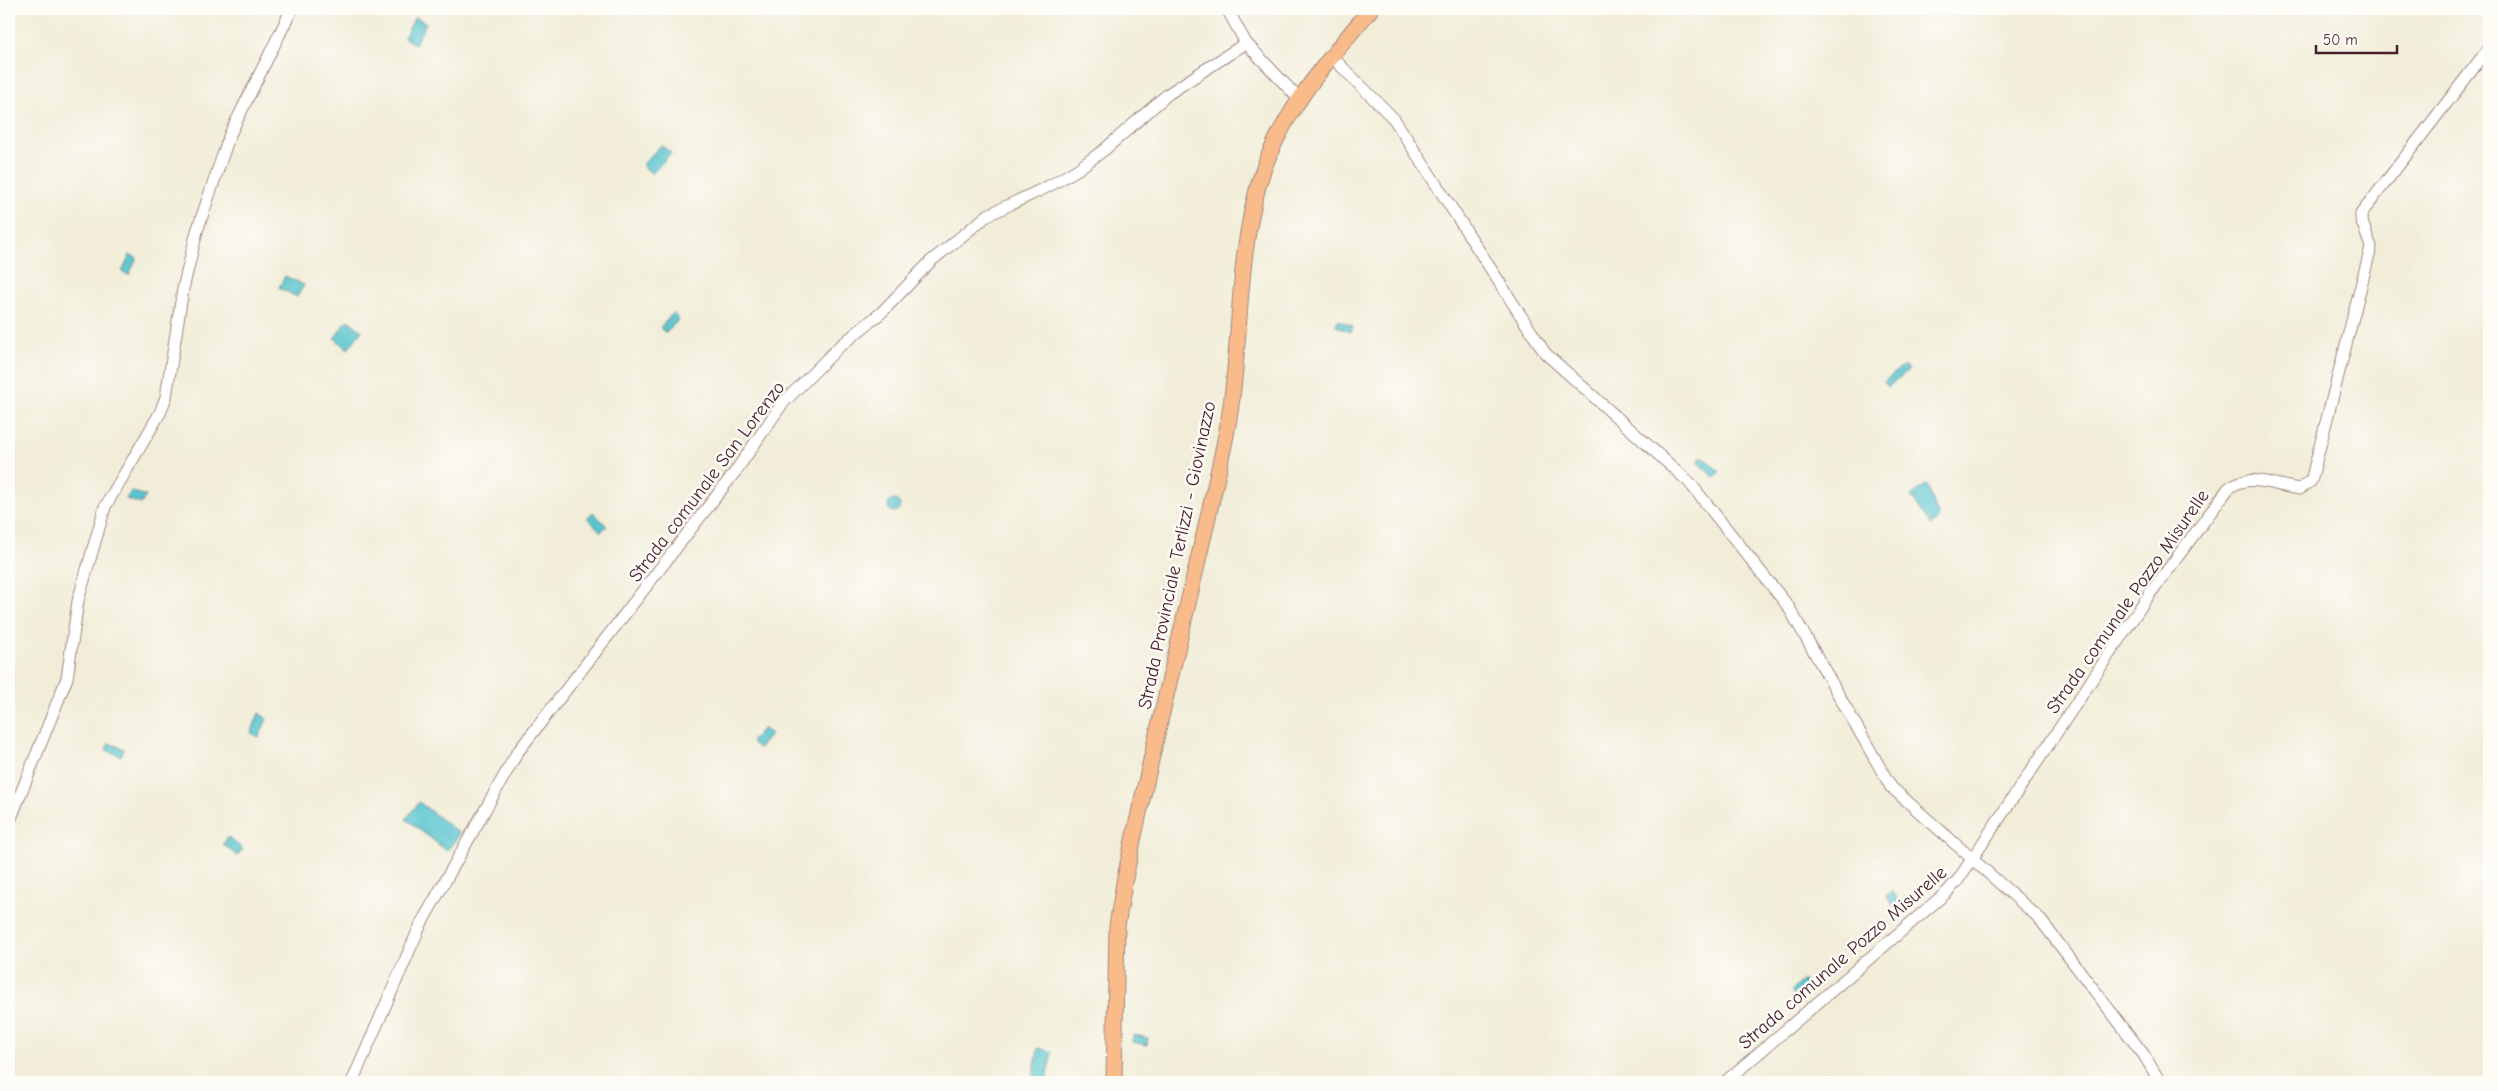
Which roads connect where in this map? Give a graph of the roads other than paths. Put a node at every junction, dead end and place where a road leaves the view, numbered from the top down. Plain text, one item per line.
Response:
1 (292, 9) edge
2 (1227, 9) edge
3 (1372, 9) edge
4 (1246, 43) junction
5 (2489, 48) edge
6 (1331, 56) junction
7 (1299, 99) junction
8 (9, 823) edge
9 (1972, 856) junction
10 (352, 1082) edge
11 (1114, 1082) edge
12 (1725, 1082) edge
13 (2160, 1082) edge

1 - 8 street
2 - 4 street
3 - 6 main road, Strada Provinciale Terlizzi - Giovinazzo
4 - 7 street
4 - 10 street, Strada comunale San Lorenzo
5 - 9 street, Strada comunale Pozzo Misurelle
6 - 7 main road, Strada Provinciale Terlizzi - Giovinazzo
6 - 9 street
7 - 11 main road, Strada Provinciale Terlizzi - Giovinazzo
9 - 12 street, Strada comunale Pozzo Misurelle
9 - 13 street

